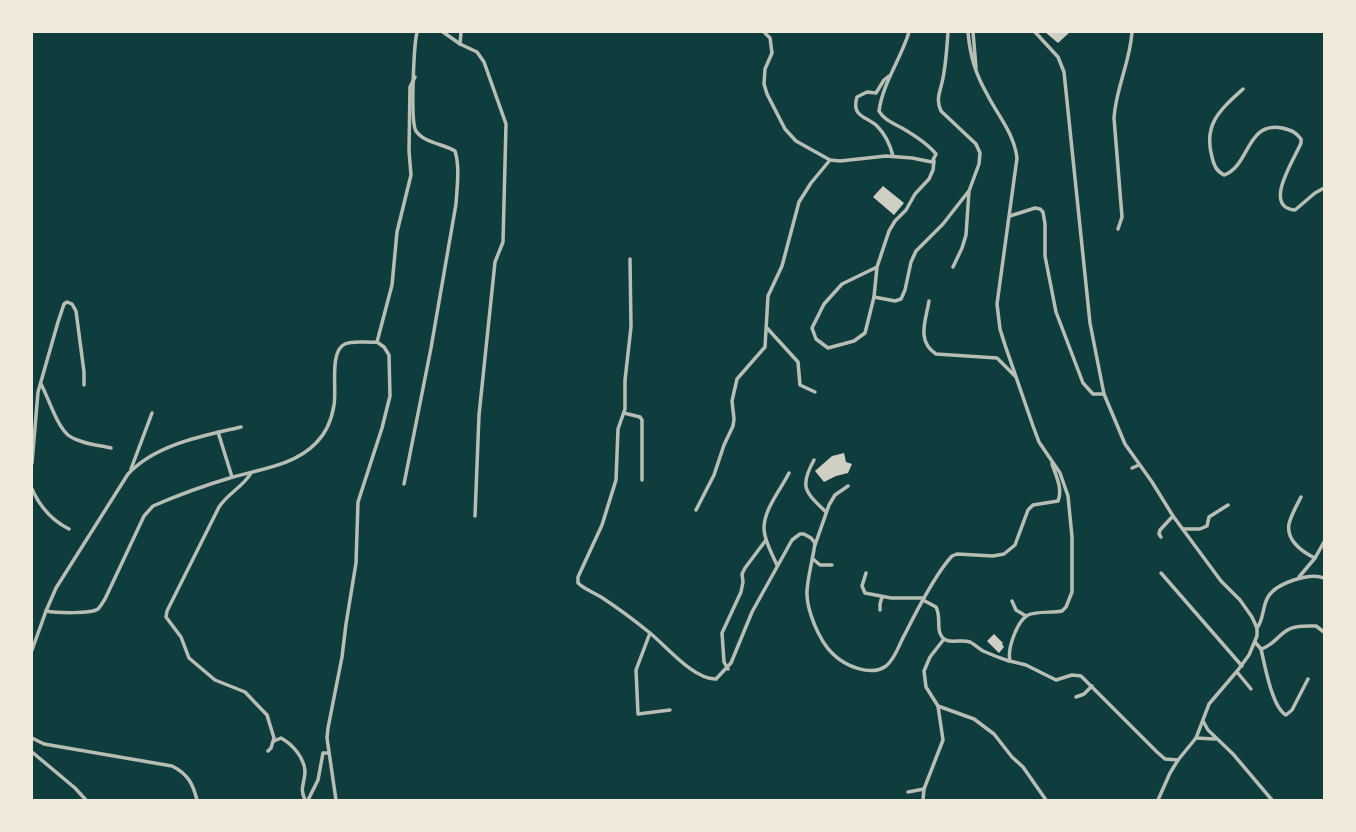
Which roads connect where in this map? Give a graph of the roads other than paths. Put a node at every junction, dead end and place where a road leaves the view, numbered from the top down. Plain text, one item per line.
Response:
1 (417, 32) edge
2 (443, 32) edge
3 (461, 32) edge
4 (764, 32) edge
5 (909, 32) edge
6 (948, 32) edge
7 (970, 32) edge
8 (1035, 32) edge
9 (1132, 32) edge
10 (460, 44) junction
11 (890, 75) junction
12 (415, 77) junction
13 (1243, 89) dead end
14 (893, 156) junction
15 (830, 160) junction
16 (934, 161) junction
17 (1325, 188) edge
18 (970, 191) junction
19 (1010, 216) junction
20 (1118, 229) dead end
21 (630, 259) dead end
22 (877, 267) junction
23 (954, 267) dead end
24 (874, 297) junction
25 (929, 300) dead end
26 (767, 328) junction
27 (377, 342) junction
28 (1016, 377) junction
29 (41, 383) junction
30 (84, 385) dead end
31 (815, 392) dead end
32 (1104, 394) junction
33 (152, 413) dead end
34 (624, 413) junction
35 (241, 427) dead end
36 (218, 432) junction
37 (111, 448) dead end
38 (814, 460) dead end
39 (32, 463) edge
40 (1052, 464) junction
41 (1139, 465) junction
42 (1132, 468) dead end
43 (789, 472) dead end
44 (251, 473) junction
45 (128, 474) junction
46 (232, 477) junction
47 (642, 480) dead end
48 (404, 484) dead end
49 (848, 485) dead end
50 (32, 489) edge
51 (1301, 497) dead end
52 (1228, 505) dead end
53 (696, 510) dead end
54 (826, 512) junction
55 (475, 516) dead end
56 (1173, 516) junction
57 (69, 529) dead end
58 (1183, 529) junction
59 (1161, 537) dead end
60 (766, 540) junction
61 (1325, 542) edge
62 (815, 547) junction
63 (813, 557) junction
64 (1315, 558) junction
65 (777, 565) junction
66 (832, 565) dead end
67 (866, 573) dead end
68 (1161, 573) dead end
69 (1325, 578) edge
70 (1298, 579) junction
71 (882, 597) junction
72 (924, 599) junction
73 (1012, 601) dead end
74 (880, 610) dead end
75 (46, 611) junction
76 (1026, 617) junction
77 (1257, 628) junction
78 (1325, 632) edge
79 (650, 633) junction
80 (944, 639) junction
81 (1255, 642) junction
82 (1261, 649) junction
83 (32, 650) edge
84 (1010, 661) junction
85 (1242, 666) junction
86 (728, 669) junction
87 (1237, 672) junction
88 (1308, 679) dead end
89 (1092, 687) junction
90 (1251, 689) dead end
91 (1076, 696) dead end
92 (938, 706) junction
93 (670, 710) dead end
94 (1203, 721) junction
95 (32, 738) edge
96 (1196, 738) junction
97 (1217, 739) junction
98 (274, 741) junction
99 (268, 751) dead end
100 (32, 752) edge
101 (330, 752) junction
102 (1178, 760) junction
103 (924, 789) junction
104 (908, 792) dead end
105 (1270, 799) edge
106 (86, 800) edge
107 (197, 800) edge
108 (307, 800) edge
109 (336, 800) edge
110 (923, 800) edge
111 (1046, 800) edge
112 (1158, 800) edge

1 - 12 street
2 - 10 street
3 - 10 street
4 - 15 street
5 - 11 street
6 - 18 street
7 - 19 street
8 - 32 street
9 - 20 street
10 - 55 street
11 - 14 street
11 - 16 street
12 - 27 street
12 - 48 street
13 - 17 street
14 - 15 street
14 - 16 street
15 - 26 street
16 - 22 street
18 - 23 street
18 - 24 street
19 - 28 street
19 - 32 street
21 - 34 street
22 - 24 street
22 - 24 street
25 - 28 street
26 - 31 street
26 - 53 street
27 - 44 street
27 - 101 street
28 - 40 street
29 - 30 street
29 - 37 street
29 - 39 street
32 - 41 street
33 - 45 street
34 - 47 street
34 - 79 street
35 - 36 street
36 - 45 street
36 - 46 street
38 - 54 street
40 - 72 street
40 - 76 street
41 - 42 street
41 - 56 street
43 - 60 street
44 - 46 street
44 - 98 street
45 - 75 street
46 - 75 street
49 - 54 street
50 - 57 street
51 - 64 street
52 - 58 street
54 - 62 street
56 - 58 street
56 - 59 street
58 - 77 street
60 - 65 street
60 - 86 street
61 - 64 street
62 - 63 street
62 - 65 street
63 - 66 street
63 - 72 street
64 - 70 street
65 - 86 street
67 - 71 street
68 - 85 street
69 - 70 street
70 - 77 street
71 - 72 street
71 - 74 street
72 - 80 street
73 - 76 street
75 - 83 street
76 - 84 street
77 - 81 street
78 - 82 street
79 - 86 street
79 - 93 street
80 - 84 street
80 - 92 street
81 - 82 street
81 - 85 street
82 - 88 street
84 - 89 street
85 - 87 street
87 - 90 street
87 - 94 street
89 - 91 street
89 - 102 street
92 - 103 street
92 - 111 street
94 - 96 street
94 - 97 street
95 - 107 street
96 - 97 street
96 - 102 street
97 - 105 street
98 - 99 street
98 - 108 street
100 - 106 street
101 - 108 street
101 - 109 street
102 - 112 street
103 - 104 street
103 - 110 street

